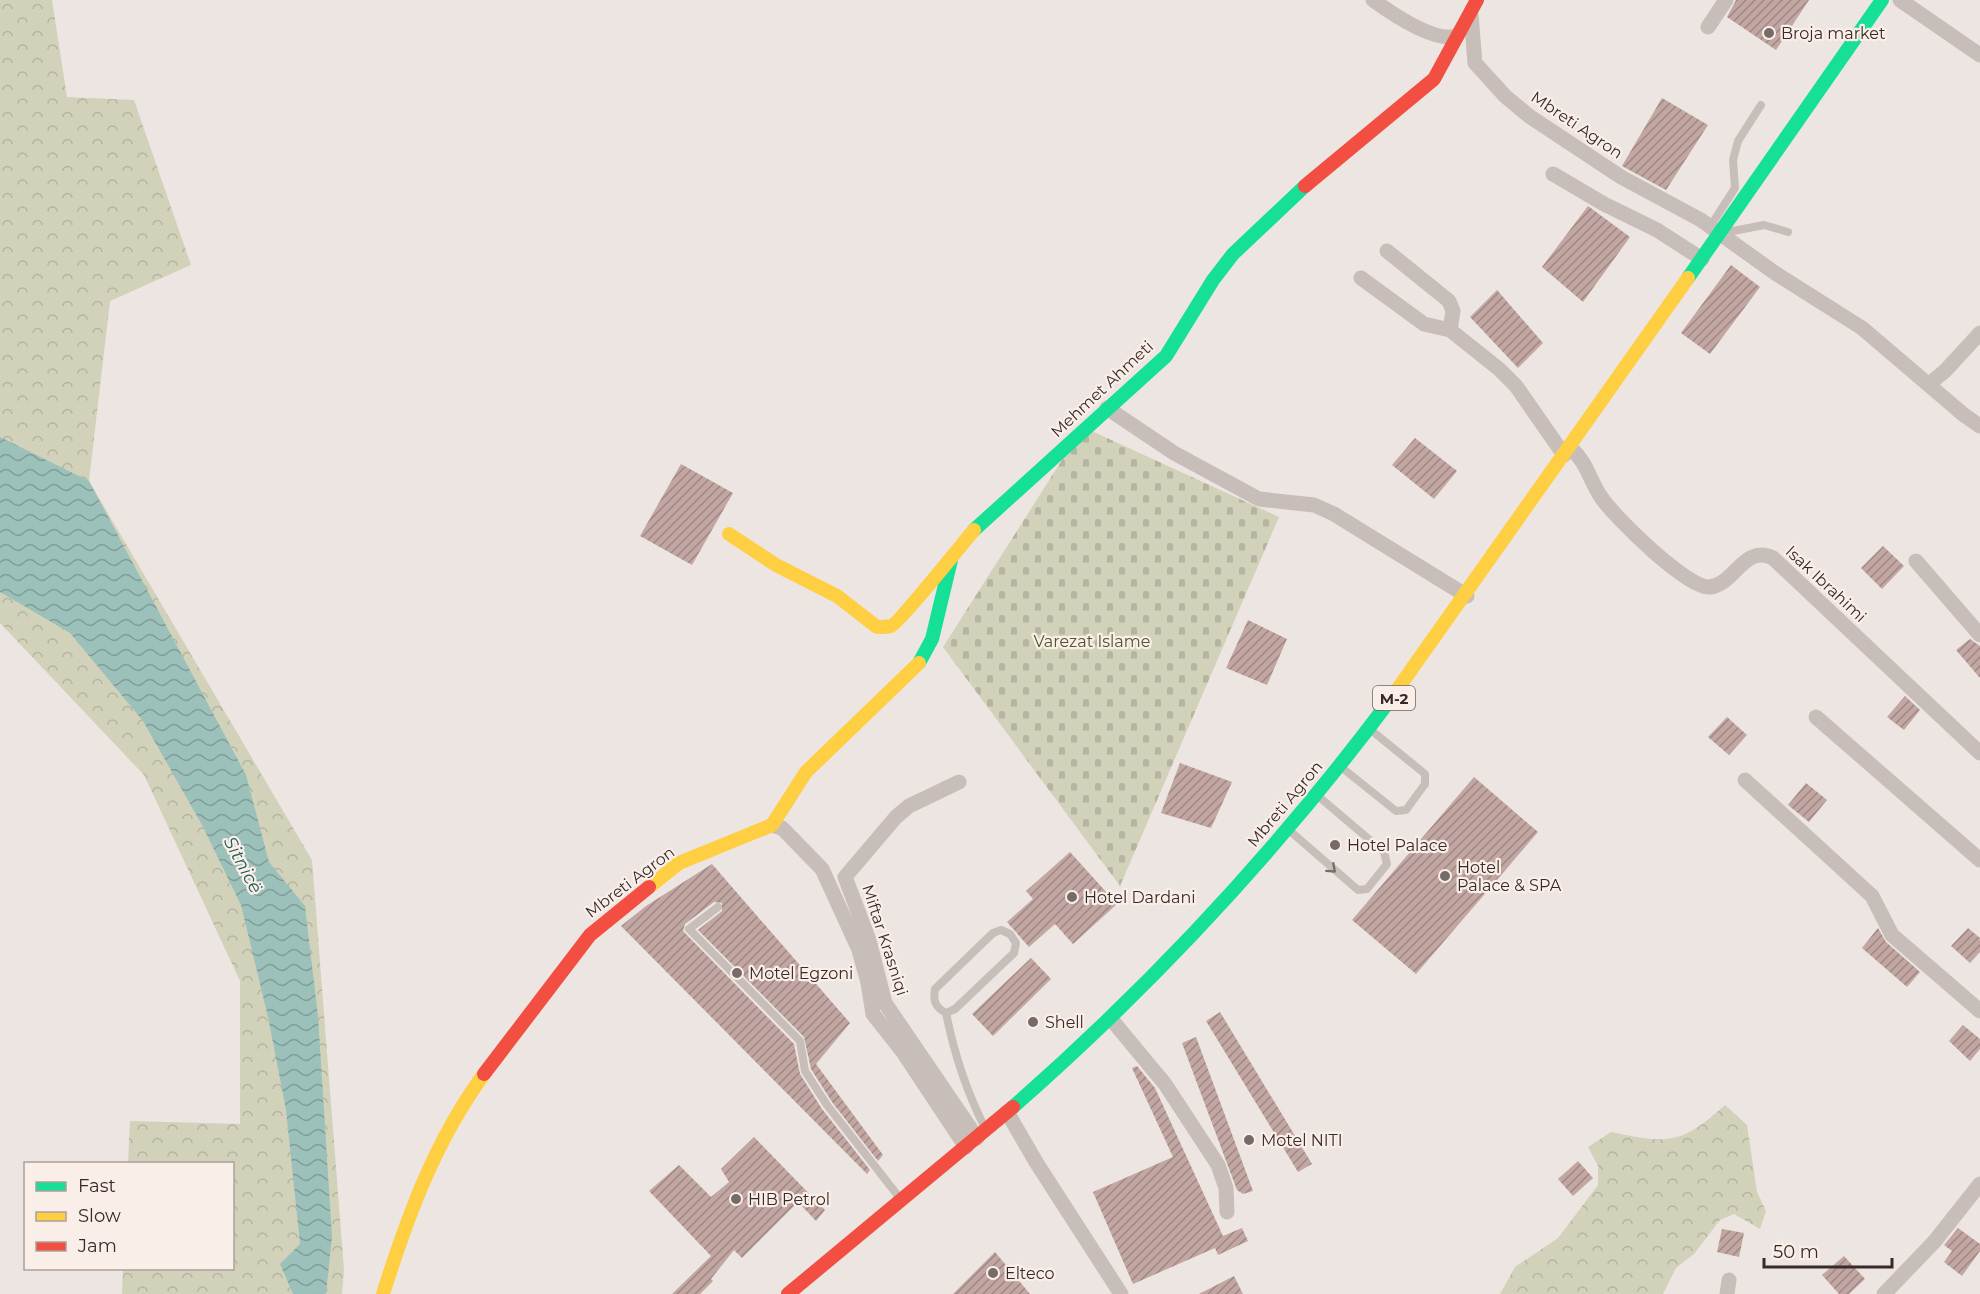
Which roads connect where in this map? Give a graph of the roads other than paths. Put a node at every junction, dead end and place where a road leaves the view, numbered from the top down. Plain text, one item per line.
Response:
1 (1373, 0) edge
2 (1477, 0) edge
3 (1726, 0) edge
4 (1882, 0) edge
5 (1900, 0) edge
6 (1471, 15) junction
7 (1708, 27) dead end
8 (1457, 36) junction
9 (1980, 55) edge
10 (1761, 105) dead end
11 (1553, 174) dead end
12 (1716, 230) junction
13 (1788, 232) dead end
14 (1387, 251) dead end
15 (1702, 259) junction
16 (1361, 278) dead end
17 (1449, 330) junction
18 (1980, 333) edge
19 (1929, 384) junction
20 (1107, 408) junction
21 (1980, 426) edge
22 (1567, 451) junction
23 (729, 534) dead end
24 (952, 557) junction
25 (1916, 561) dead end
26 (1467, 596) junction
27 (1980, 635) edge
28 (1816, 717) dead end
29 (1370, 729) junction
30 (1980, 753) edge
31 (1340, 767) junction
32 (1745, 780) dead end
33 (959, 782) dead end
34 (1317, 795) junction
35 (772, 825) junction
36 (1289, 830) junction
37 (1980, 860) edge
38 (718, 907) dead end
39 (1980, 1011) edge
40 (946, 1013) junction
41 (1111, 1019) junction
42 (1007, 1112) junction
43 (976, 1138) junction
44 (1980, 1184) edge
45 (901, 1201) junction
46 (1227, 1212) dead end
47 (791, 1293) edge
48 (383, 1294) edge
49 (1121, 1294) edge
50 (1884, 1294) edge

1 - 8 street
2 - 6 street, Mehmet Ahmeti
3 - 7 street
4 - 12 street, Mbreti Agron / M-2
5 - 9 street
6 - 8 street, Mehmet Ahmeti
6 - 12 street, Mbreti Agron
8 - 20 street, Mehmet Ahmeti
10 - 12 lane, Mbreti Agron
11 - 15 street
12 - 13 lane
12 - 15 street, Mbreti Agron / M-2
12 - 19 street, Mbreti Agron
14 - 17 street
15 - 22 street, Mbreti Agron / M-2
16 - 17 street
17 - 22 street
18 - 19 street
19 - 21 street, Mbreti Agron
20 - 24 street, Mehmet Ahmeti
20 - 26 street
22 - 26 street, Mbreti Agron / M-2
22 - 30 street, Isak Ibrahimi
23 - 24 street, Mehmet Ahmeti
24 - 35 street
25 - 27 street
26 - 29 street, Mbreti Agron / M-2
28 - 37 street
29 - 31 street, Mbreti Agron / M-2
29 - 31 lane
31 - 34 street, Mbreti Agron / M-2
32 - 39 street
33 - 43 street, Miftar Krasniqi
34 - 36 street, Mbreti Agron / M-2
36 -> 34 lane
35 - 43 street
35 - 48 street, Mbreti Agron
36 - 41 street, Mbreti Agron / M-2
38 - 45 lane
40 - 40 lane
40 - 43 lane
41 - 42 street, Mbreti Agron / M-2
41 - 46 street
42 - 43 street, Mbreti Agron / M-2
42 - 49 street
43 - 45 street, Mbreti Agron / M-2
44 - 50 street
45 - 47 street, Mbreti Agron / M-2

